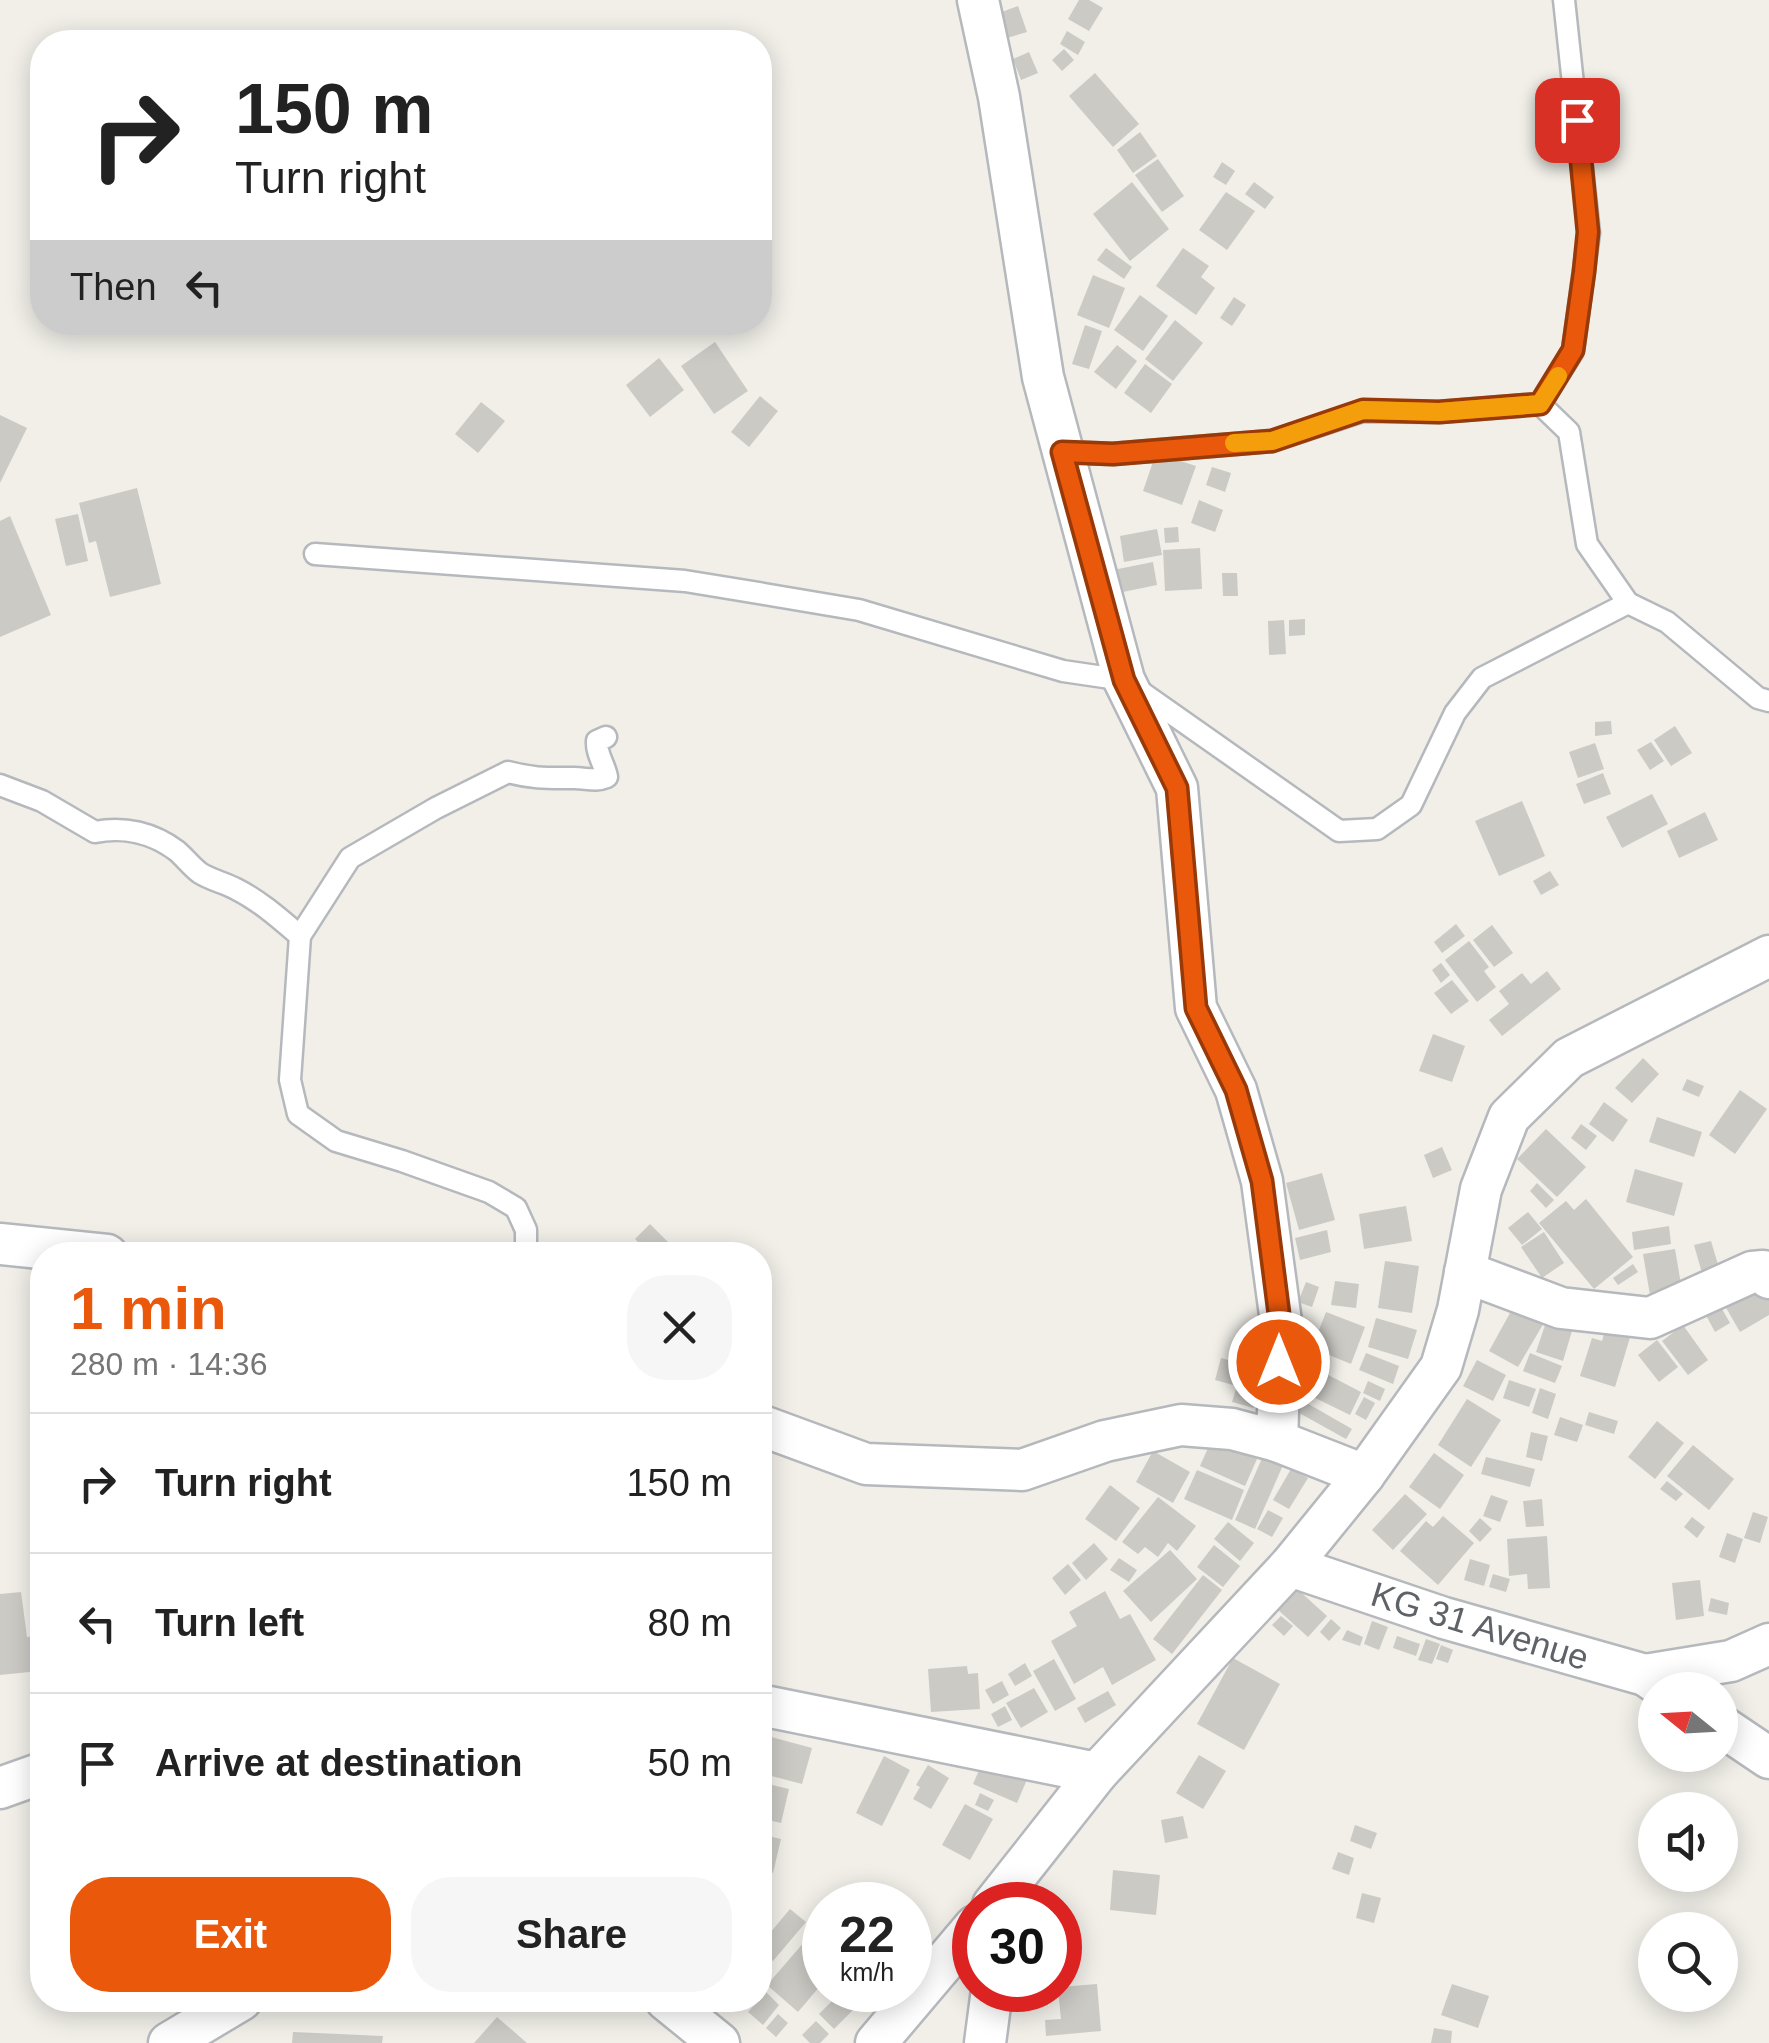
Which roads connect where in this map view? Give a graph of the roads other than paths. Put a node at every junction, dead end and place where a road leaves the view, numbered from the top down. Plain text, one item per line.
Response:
1 (978, 0) edge
2 (1564, 0) edge
3 (1540, 404) junction
4 (1062, 452) junction
5 (314, 554) dead end
6 (1628, 603) junction
7 (1124, 680) junction
8 (1769, 701) edge
9 (606, 737) dead end
10 (0, 785) edge
11 (300, 936) junction
12 (1769, 956) edge
13 (526, 1242) edge
14 (0, 1244) edge
15 (30, 1247) edge
16 (1465, 1272) junction
17 (1769, 1278) edge
18 (772, 1429) edge
19 (1277, 1441) junction
20 (1364, 1475) junction
21 (1290, 1566) junction
22 (1769, 1644) edge
23 (1692, 1672) edge
24 (1638, 1677) edge
25 (772, 1707) edge
26 (1738, 1738) edge
27 (1769, 1758) edge
28 (1097, 1773) junction
29 (30, 1777) edge
30 (0, 1788) edge
31 (1014, 1882) edge
32 (952, 1953) edge
33 (221, 2012) edge
34 (681, 2012) edge
35 (989, 2012) edge
36 (168, 2043) edge
37 (719, 2043) edge
38 (876, 2043) edge
39 (985, 2043) edge

1 - 4 street
2 - 3 lane
3 - 4 lane
3 - 6 lane
4 - 7 street
5 - 7 lane
6 - 7 lane
6 - 8 lane
7 - 19 street
9 - 11 lane
10 - 11 lane
11 - 13 lane
12 - 16 street
14 - 15 street
16 - 17 street
16 - 20 street
18 - 19 street
19 - 20 street
20 - 21 street
21 - 24 street, KG 31 Avenue
21 - 28 street
22 - 23 street
25 - 28 street
26 - 27 street
28 - 31 street
29 - 30 street
32 - 38 street
33 - 36 street
34 - 37 street
35 - 39 street

